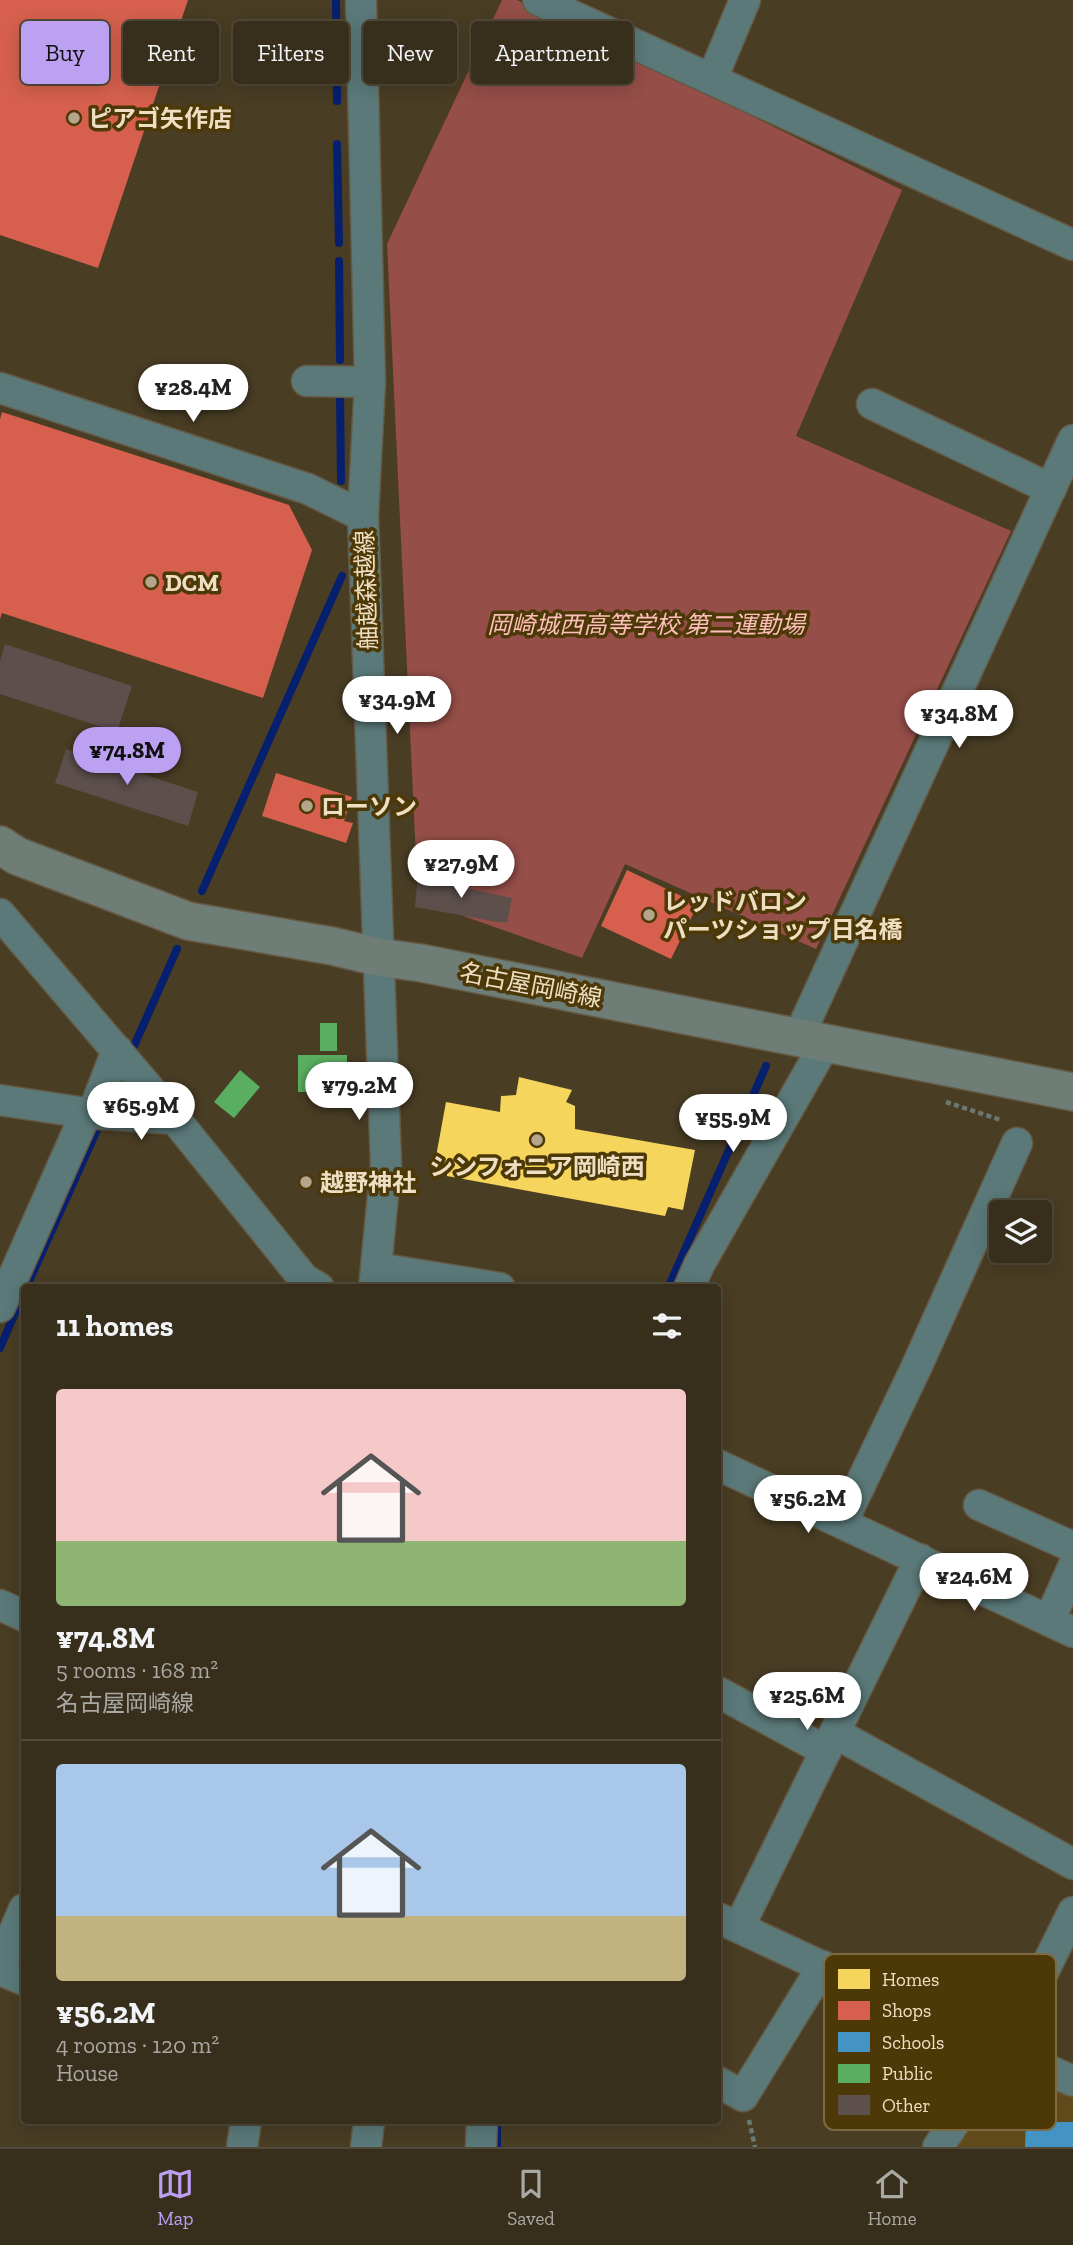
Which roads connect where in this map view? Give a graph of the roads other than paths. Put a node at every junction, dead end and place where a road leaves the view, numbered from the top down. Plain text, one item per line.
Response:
1 (360, 0) edge
2 (538, 0) edge
3 (745, 0) edge
4 (712, 79) junction
5 (1073, 245) edge
6 (307, 381) dead end
7 (370, 382) junction
8 (0, 388) edge
9 (872, 404) dead end
10 (1073, 440) edge
11 (1051, 489) junction
12 (363, 516) junction
13 (0, 845) edge
14 (0, 914) edge
15 (379, 957) junction
16 (811, 1041) junction
17 (124, 1058) junction
18 (1073, 1092) edge
19 (0, 1100) edge
20 (98, 1113) junction
21 (175, 1119) junction
22 (1017, 1143) dead end
23 (6, 1272) edge
24 (376, 1278) edge
25 (307, 1284) edge
26 (450, 1284) edge
27 (691, 1284) edge
28 (0, 1307) edge
29 (721, 1466) edge
30 (979, 1505) dead end
31 (842, 1523) junction
32 (1073, 1547) edge
33 (920, 1559) junction
34 (1073, 1567) edge
35 (0, 1605) edge
36 (21, 1615) edge
37 (1061, 1626) edge
38 (721, 1693) edge
39 (830, 1742) junction
40 (1073, 1864) edge
41 (1073, 1912) edge
42 (21, 1916) edge
43 (728, 1922) edge
44 (1052, 1954) edge
45 (0, 1965) edge
46 (823, 1966) joint
47 (0, 1970) edge
48 (21, 1979) edge
49 (1056, 2074) edge
50 (1073, 2081) edge
51 (721, 2084) edge
52 (246, 2124) edge
53 (369, 2124) edge
54 (482, 2124) edge
55 (950, 2130) edge
56 (242, 2147) edge
57 (366, 2147) edge
58 (481, 2147) edge
59 (938, 2147) edge

1 - 7 street, 舳越森越線
2 - 4 street
3 - 4 street
4 - 5 street
6 - 7 street
7 - 12 street, 舳越森越線
8 - 12 street
9 - 11 street
10 - 11 street
11 - 16 street
12 - 15 street, 舳越森越線
13 - 15 main road, 名古屋岡崎線
14 - 17 street
15 - 16 main road, 名古屋岡崎線
15 - 24 street, 舳越森越線
16 - 18 main road, 名古屋岡崎線
16 - 27 street
17 - 20 street
17 - 21 street
19 - 20 street
20 - 21 street
20 - 23 street
21 - 25 street
22 - 31 street
23 - 28 street
24 - 26 street
29 - 31 street
30 - 32 street
31 - 33 street
33 - 37 street
33 - 39 street
34 - 37 street
35 - 36 street
38 - 39 street
39 - 40 street
39 - 43 street
41 - 44 street
42 - 45 street
43 - 46 street
46 - 51 street
47 - 48 street
49 - 50 street
52 - 56 street
53 - 57 street
54 - 58 street
55 - 59 street

